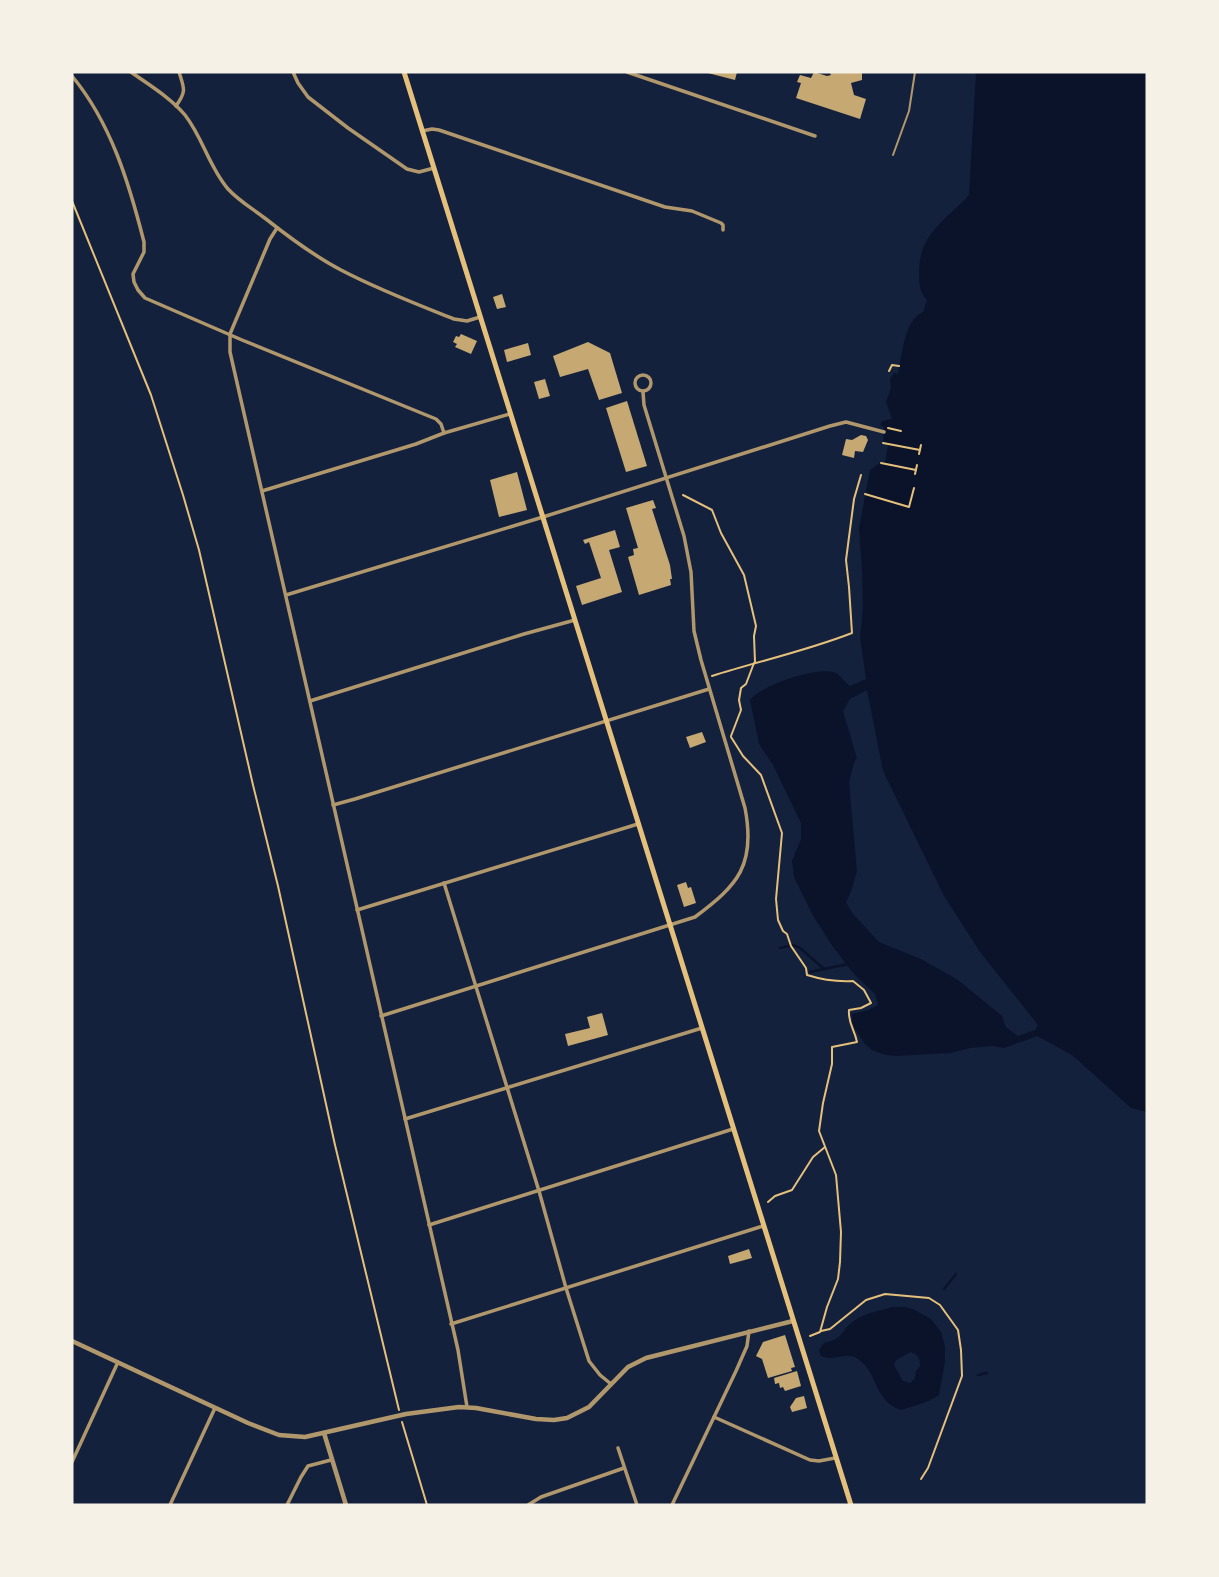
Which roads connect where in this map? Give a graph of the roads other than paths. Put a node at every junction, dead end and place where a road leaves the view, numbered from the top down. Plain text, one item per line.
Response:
1 (131, 72) edge
2 (179, 72) edge
3 (293, 72) edge
4 (404, 72) edge
5 (627, 72) edge
6 (649, 72) edge
7 (915, 72) edge
8 (72, 76) edge
9 (647, 79) junction
10 (176, 106) junction
11 (422, 131) junction
12 (815, 136) dead end
13 (894, 155) dead end
14 (434, 168) junction
15 (277, 228) junction
16 (723, 230) dead end
17 (480, 317) junction
18 (230, 334) junction
19 (643, 392) junction
20 (510, 414) junction
21 (884, 432) dead end
22 (444, 433) junction
23 (666, 477) junction
24 (262, 491) junction
25 (544, 517) junction
26 (286, 595) junction
27 (575, 620) junction
28 (709, 689) junction
29 (310, 701) junction
30 (607, 721) junction
31 (333, 805) junction
32 (638, 824) junction
33 (444, 883) junction
34 (357, 910) junction
35 (670, 926) junction
36 (476, 986) junction
37 (381, 1016) junction
38 (702, 1028) junction
39 (507, 1088) junction
40 (405, 1119) junction
41 (733, 1129) junction
42 (539, 1191) junction
43 (429, 1225) junction
44 (764, 1226) junction
45 (566, 1288) junction
46 (793, 1321) junction
47 (451, 1324) junction
48 (749, 1331) junction
49 (72, 1340) edge
50 (118, 1362) junction
51 (611, 1384) junction
52 (467, 1407) junction
53 (215, 1408) junction
54 (714, 1417) junction
55 (324, 1433) junction
56 (618, 1448) dead end
57 (835, 1458) junction
58 (331, 1460) junction
59 (72, 1462) edge
60 (624, 1468) junction
61 (170, 1505) edge
62 (287, 1505) edge
63 (346, 1505) edge
64 (528, 1505) edge
65 (637, 1505) edge
66 (672, 1505) edge
67 (851, 1505) edge

1 - 10 street
2 - 10 street
3 - 14 street
4 - 11 main road
5 - 9 street
6 - 9 street
7 - 13 lane
8 - 18 street
9 - 12 street
10 - 15 street
11 - 14 main road
11 - 16 street
14 - 17 main road
15 - 17 street
15 - 18 street
17 - 20 main road
18 - 22 street
18 - 24 street
19 - 19 street
19 - 23 street
20 - 22 street
20 - 25 main road
21 - 23 street
22 - 24 street
23 - 25 street
23 - 28 street
24 - 26 street
25 - 26 street
25 - 27 main road
26 - 29 street
27 - 29 street
27 - 30 main road
28 - 30 street
28 - 35 street
29 - 31 street
30 - 31 street
30 - 32 main road
31 - 34 street
32 - 33 street
32 - 35 main road
33 - 34 street
33 - 36 street
34 - 37 street
35 - 36 street
35 - 38 main road
36 - 37 street
36 - 39 street
37 - 40 street
38 - 39 street
38 - 41 main road
39 - 40 street
39 - 42 street
40 - 43 street
41 - 42 street
41 - 44 main road
42 - 43 street
42 - 45 street
43 - 47 street
44 - 45 street
44 - 46 main road
45 - 47 street
45 - 51 street
46 - 48 street
46 - 57 main road
47 - 52 street
48 - 51 street
48 - 54 street
49 - 50 street
50 - 53 street
50 - 59 street
51 - 52 street
52 - 55 street
53 - 55 street
53 - 61 street
54 - 57 street
54 - 66 street
55 - 58 street
56 - 60 street
57 - 67 main road
58 - 62 street
58 - 63 street
60 - 64 street
60 - 65 street

